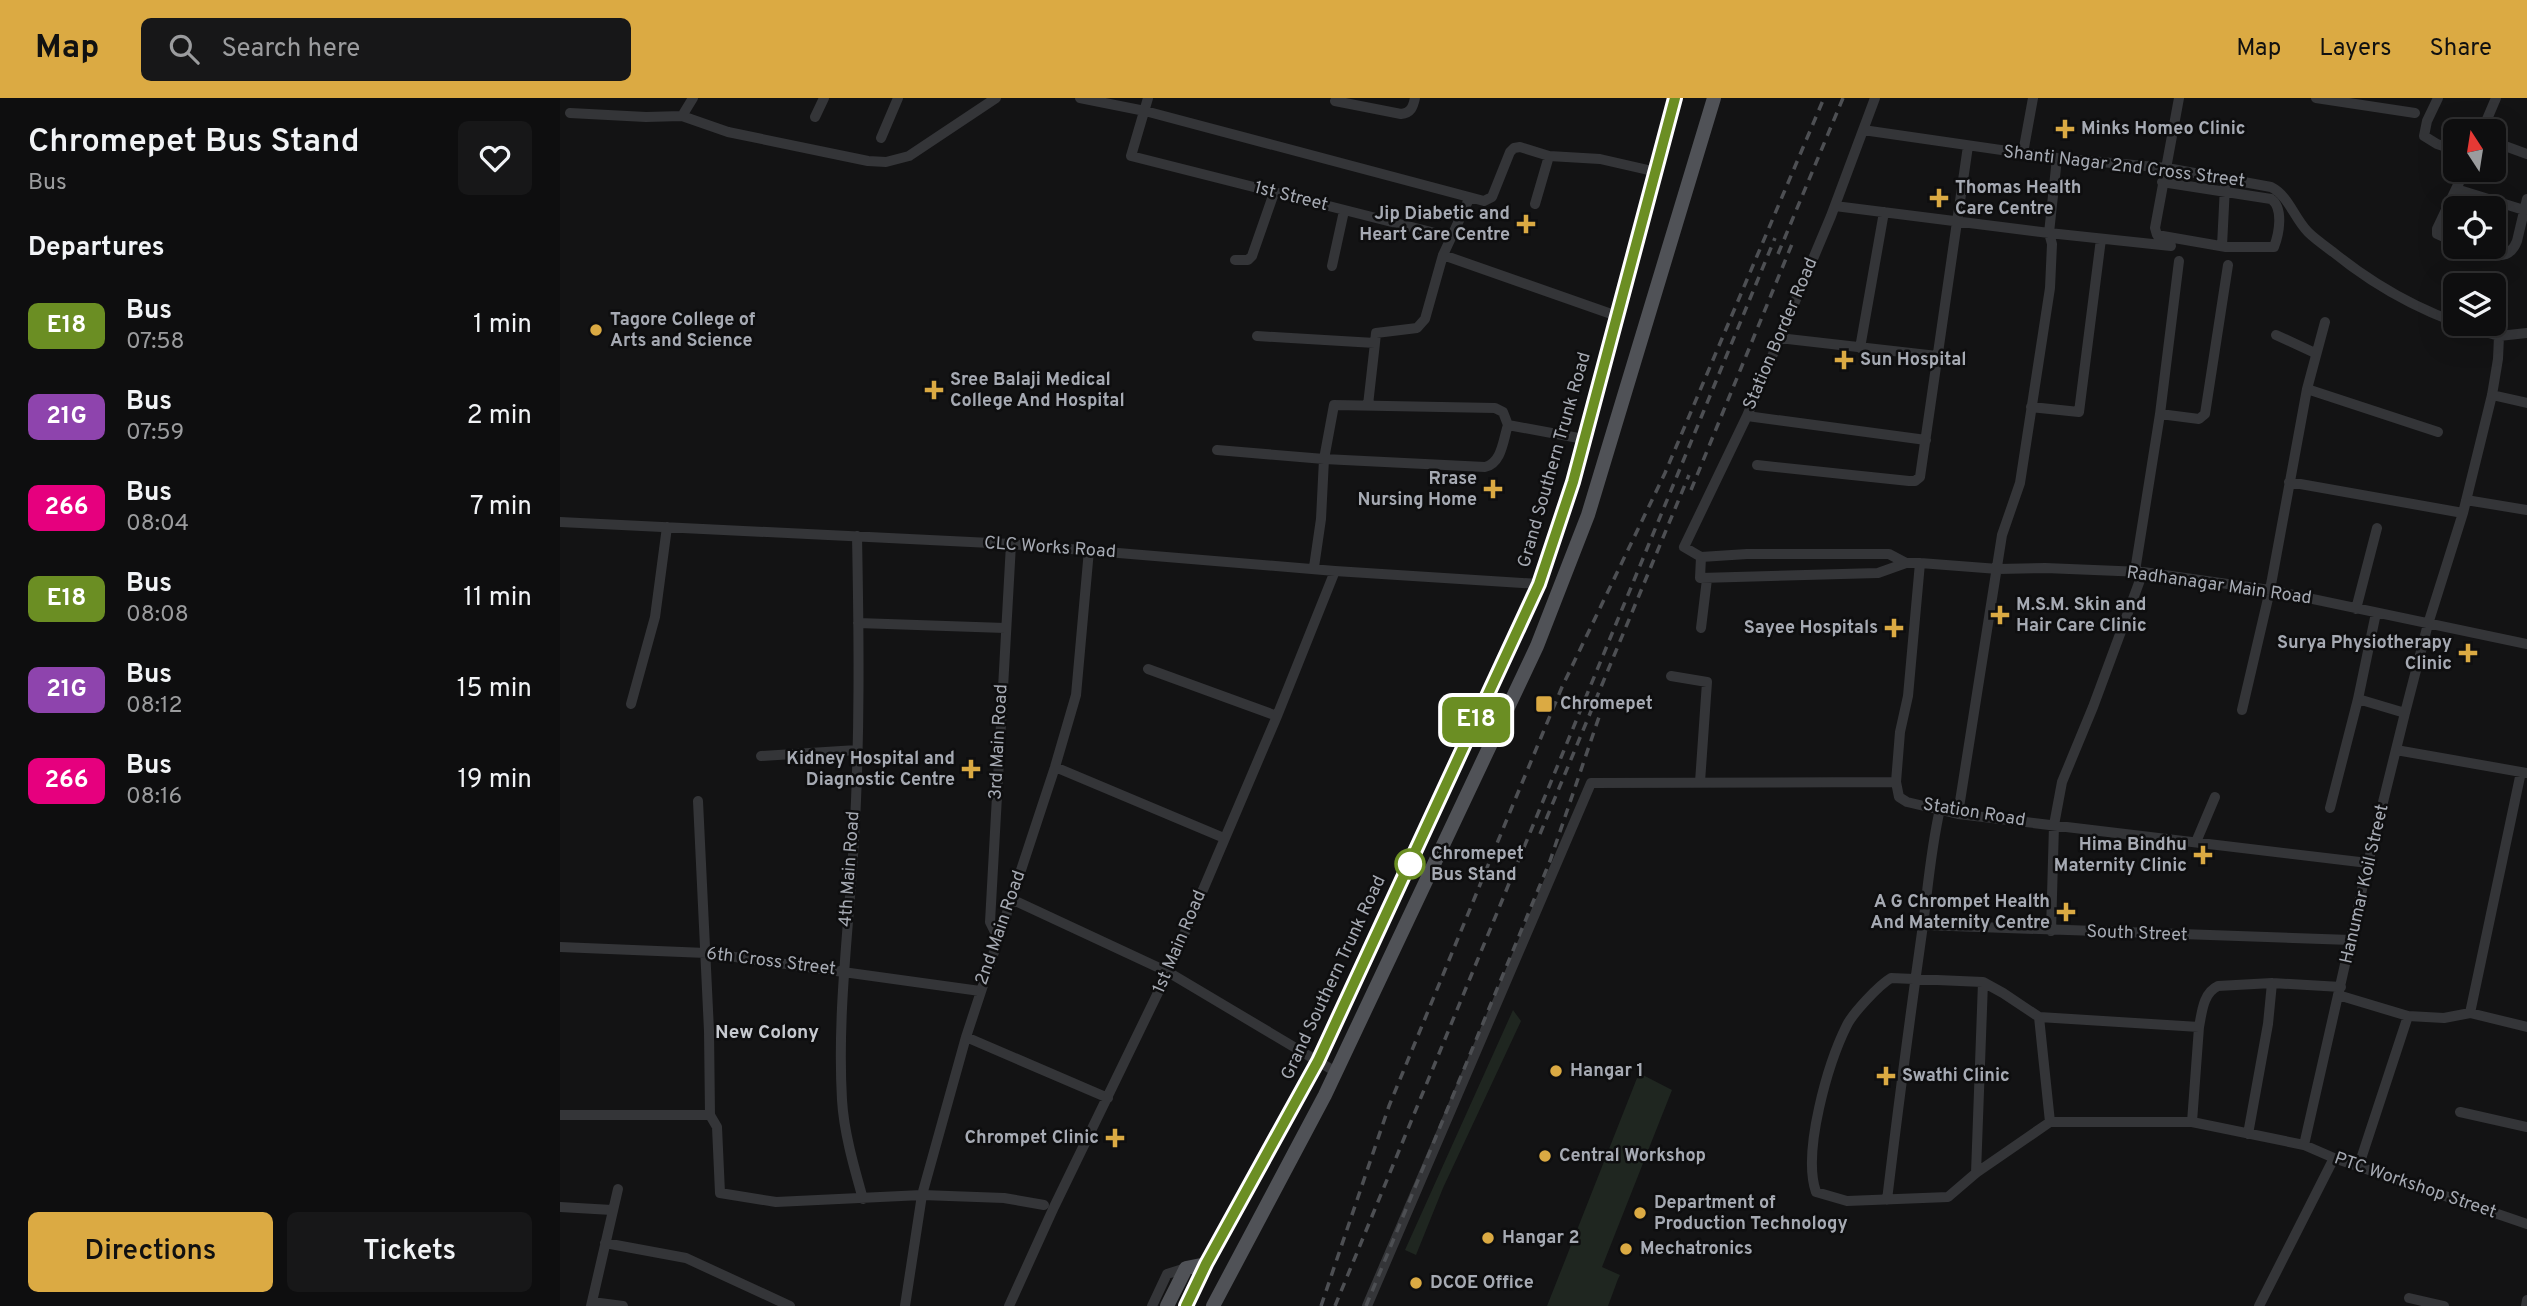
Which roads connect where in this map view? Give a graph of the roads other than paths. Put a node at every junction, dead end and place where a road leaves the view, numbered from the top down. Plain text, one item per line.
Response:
1 (693, 98) edge
2 (824, 98) edge
3 (898, 98) edge
4 (996, 98) edge
5 (1080, 98) edge
6 (1148, 98) edge
7 (1415, 98) edge
8 (1675, 98) edge
9 (1714, 98) edge
10 (1875, 98) edge
11 (2033, 98) edge
12 (2179, 98) edge
13 (2316, 98) edge
14 (2438, 98) edge
15 (2496, 98) edge
16 (1331, 99) edge
17 (1145, 111) junction
18 (570, 113) dead end
19 (2415, 113) dead end
20 (682, 116) junction
21 (815, 117) dead end
22 (2487, 119) edge
23 (1863, 130) junction
24 (881, 138) dead end
25 (1968, 146) junction
26 (2506, 146) edge
27 (2443, 147) edge
28 (2023, 153) junction
29 (2527, 154) edge
30 (1549, 156) junction
31 (2057, 158) junction
32 (2167, 169) junction
33 (1657, 172) junction
34 (2225, 179) junction
35 (2162, 182) junction
36 (2459, 182) edge
37 (2456, 189) junction
38 (2224, 192) junction
39 (1274, 193) junction
40 (2453, 196) edge
41 (1469, 199) junction
42 (1535, 204) dead end
43 (2526, 204) edge
44 (1835, 206) junction
45 (1344, 211) junction
46 (1884, 212) junction
47 (2443, 216) edge
48 (1957, 221) junction
49 (2049, 233) junction
50 (1451, 237) junction
51 (2443, 237) edge
52 (2101, 239) junction
53 (2171, 246) dead end
54 (2222, 246) junction
55 (1443, 255) junction
56 (2506, 255) edge
57 (1235, 260) dead end
58 (2179, 261) dead end
59 (2228, 265) dead end
60 (1332, 266) dead end
61 (1617, 316) junction
62 (2443, 319) edge
63 (2325, 322) dead end
64 (2526, 329) edge
65 (2506, 334) edge
66 (2276, 335) dead end
67 (1257, 336) dead end
68 (2499, 336) edge
69 (1779, 338) junction
70 (1375, 343) junction
71 (1860, 348) junction
72 (2315, 353) junction
73 (1937, 356) junction
74 (2307, 389) junction
75 (2492, 395) junction
76 (2527, 403) edge
77 (1368, 405) junction
78 (2031, 407) junction
79 (2160, 414) junction
80 (1747, 415) junction
81 (1508, 425) junction
82 (2438, 432) dead end
83 (1584, 439) junction
84 (1926, 440) junction
85 (1217, 450) dead end
86 (1324, 459) junction
87 (1757, 465) dead end
88 (2289, 482) junction
89 (2466, 500) junction
90 (2527, 510) edge
91 (2463, 513) junction
92 (560, 522) edge
93 (667, 527) junction
94 (2377, 528) dead end
95 (857, 536) junction
96 (1011, 544) junction
97 (1089, 550) junction
98 (1701, 557) junction
99 (1906, 563) junction
100 (1920, 563) junction
101 (1314, 567) junction
102 (1998, 569) junction
103 (1335, 571) junction
104 (2139, 572) junction
105 (1707, 579) junction
106 (1539, 584) junction
107 (2270, 590) junction
108 (2356, 608) junction
109 (2376, 613) junction
110 (858, 623) junction
111 (2428, 624) junction
112 (1005, 628) junction
113 (1701, 628) dead end
114 (2527, 644) edge
115 (1148, 669) dead end
116 (1671, 676) dead end
117 (2358, 699) junction
118 (631, 704) dead end
119 (2242, 710) dead end
120 (2405, 713) junction
121 (1277, 716) junction
122 (857, 750) junction
123 (2396, 750) junction
124 (761, 756) dead end
125 (1055, 767) junction
126 (2524, 773) edge
127 (1700, 782) junction
128 (1896, 782) junction
129 (2215, 797) dead end
130 (698, 802) dead end
131 (2330, 808) dead end
132 (1940, 809) junction
133 (1958, 814) junction
134 (2054, 825) junction
135 (1224, 838) junction
136 (2196, 842) junction
137 (2368, 863) junction
138 (1011, 899) junction
139 (1923, 925) junction
140 (2051, 931) junction
141 (998, 938) junction
142 (2351, 940) junction
143 (560, 947) edge
144 (706, 953) junction
145 (843, 971) junction
146 (1168, 972) junction
147 (1913, 979) junction
148 (1983, 982) junction
149 (2272, 983) junction
150 (980, 991) junction
151 (2340, 991) junction
152 (2470, 1013) junction
153 (2408, 1016) junction
154 (2039, 1017) junction
155 (2199, 1027) junction
156 (2527, 1027) edge
157 (966, 1037) junction
158 (1318, 1061) junction
159 (1336, 1072) junction
160 (1108, 1098) junction
161 (2460, 1112) dead end
162 (560, 1115) edge
163 (710, 1115) junction
164 (2050, 1122) junction
165 (2192, 1122) junction
166 (2527, 1127) edge
167 (2248, 1134) junction
168 (2304, 1145) junction
169 (2334, 1158) junction
170 (2359, 1165) junction
171 (1976, 1173) junction
172 (618, 1189) dead end
173 (922, 1195) junction
174 (863, 1199) junction
175 (1888, 1200) junction
176 (1044, 1205) dead end
177 (560, 1207) edge
178 (612, 1210) junction
179 (2527, 1224) edge
180 (605, 1243) junction
181 (1206, 1264) junction
182 (1186, 1268) junction
183 (2409, 1298) dead end
184 (2527, 1300) edge
185 (1218, 1303) edge
186 (591, 1304) edge
187 (623, 1306) edge
188 (790, 1306) edge
189 (905, 1306) edge
190 (1009, 1306) edge
191 (1152, 1306) edge
192 (1167, 1306) edge
193 (1186, 1306) edge
194 (1367, 1306) edge
195 (2259, 1306) edge
196 (2444, 1306) edge
197 (2526, 1306) edge

1 - 20 street
2 - 21 street
3 - 24 street
4 - 20 street
5 - 17 street
6 - 17 street
7 - 16 street
8 - 33 main road, Grand Southern Trunk Road
9 - 159 main road
10 - 23 street, Station Border Road
11 - 28 street
12 - 32 street
13 - 19 street
14 - 27 street
15 - 22 street
17 - 39 street, 1st Street
17 - 41 street
18 - 20 street
23 - 25 street, Shanti Nagar 2nd Cross Street
23 - 44 street, Station Border Road
25 - 28 street, Shanti Nagar 2nd Cross Street
25 - 48 street
26 - 29 street
28 - 31 street, Shanti Nagar 2nd Cross Street
30 - 33 street
30 - 41 street
30 - 42 street
31 - 32 street, Shanti Nagar 2nd Cross Street
31 - 49 street
32 - 34 street, Shanti Nagar 2nd Cross Street
32 - 35 street
33 - 61 main road, Grand Southern Trunk Road
34 - 38 street
34 - 62 street, Shanti Nagar 2nd Cross Street
35 - 38 street
35 - 54 street
36 - 37 street
37 - 40 street
37 - 43 street
38 - 54 street
38 - 54 street
39 - 45 street, 1st Street
39 - 57 street
41 - 50 street
43 - 56 street
44 - 46 street
44 - 69 street, Station Border Road
45 - 50 street, 1st Street
45 - 60 street
46 - 48 street
46 - 71 street
47 - 51 street
48 - 49 street
48 - 73 street
49 - 52 street
49 - 78 street
50 - 55 street
52 - 53 street
52 - 78 street
55 - 61 street
55 - 70 street
58 - 79 street
59 - 79 street
61 - 83 main road, Grand Southern Trunk Road
63 - 72 street
64 - 65 street
66 - 72 street
67 - 70 street
68 - 75 street
69 - 71 street
69 - 80 street, Station Border Road
70 - 77 street
71 - 73 street
72 - 74 street
73 - 84 street
74 - 82 street
74 - 88 street
75 - 76 street
75 - 89 street
77 - 81 street
77 - 86 street
78 - 102 street
79 - 104 street
80 - 84 street
80 - 98 street, Station Border Road
81 - 83 street
81 - 86 street
83 - 106 main road, Grand Southern Trunk Road
84 - 87 street
85 - 86 street
86 - 101 street
88 - 91 street
88 - 107 street
89 - 90 street
89 - 91 street
91 - 111 street
92 - 93 street, CLC Works Road
93 - 95 street, CLC Works Road
93 - 118 street
94 - 108 street
95 - 96 street, CLC Works Road
95 - 110 street, 4th Main Road
96 - 97 street, CLC Works Road
96 - 112 street, 3rd Main Road
97 - 101 street, CLC Works Road
97 - 125 street, 2nd Main Road
98 - 99 street
98 - 105 street
99 - 100 street, Radhanagar Main Road
99 - 105 street
100 - 102 street, Radhanagar Main Road
100 - 128 street
101 - 103 street, CLC Works Road
102 - 104 street, Radhanagar Main Road
102 - 133 street
103 - 106 street, CLC Works Road
103 - 121 street, 1st Main Road
104 - 107 street, Radhanagar Main Road
104 - 134 street
105 - 113 street
106 - 158 main road, Grand Southern Trunk Road
107 - 108 street, Radhanagar Main Road
107 - 119 street
108 - 109 street, Radhanagar Main Road
109 - 111 street, Radhanagar Main Road
109 - 117 street
110 - 112 street
110 - 122 street, 4th Main Road
111 - 114 street, Radhanagar Main Road
111 - 120 street, Hanumar Koil Street
112 - 141 street, 3rd Main Road
115 - 121 street
116 - 127 street
117 - 120 street
117 - 131 street
120 - 123 street, Hanumar Koil Street
121 - 135 street, 1st Main Road
122 - 124 street
122 - 145 street, 4th Main Road
123 - 126 street
123 - 137 street, Hanumar Koil Street
125 - 135 street
125 - 138 street, 2nd Main Road
126 - 152 street
127 - 128 street
127 - 194 street
128 - 132 street, Station Road
129 - 136 street
130 - 144 street
132 - 133 street, Station Road
132 - 139 street
133 - 134 street, Station Road
134 - 136 street, Station Road
134 - 140 street
135 - 146 street, 1st Main Road
136 - 137 street, Station Road
137 - 142 street, Hanumar Koil Street
138 - 141 street, 2nd Main Road
138 - 146 street
139 - 140 street, South Street
139 - 147 street
140 - 142 street, South Street
141 - 150 street, 2nd Main Road
142 - 151 street, Hanumar Koil Street
143 - 144 street, 6th Cross Street
144 - 145 street, 6th Cross Street
144 - 163 street
145 - 150 street, 6th Cross Street
145 - 174 street, 4th Main Road
146 - 158 street
146 - 160 street, 1st Main Road
147 - 148 street
147 - 175 street
147 - 175 street
148 - 154 street
148 - 171 street
149 - 151 street
149 - 155 street
149 - 167 street
150 - 157 street, 2nd Main Road
151 - 153 street
151 - 168 street, Hanumar Koil Street
152 - 153 street
152 - 156 street
153 - 170 street
154 - 155 street
154 - 164 street
155 - 165 street
157 - 160 street
157 - 173 street, 2nd Main Road
158 - 159 street
158 - 181 main road, Grand Southern Trunk Road
159 - 185 main road
160 - 190 street, 1st Main Road
161 - 166 street
162 - 163 street
163 - 174 street
164 - 165 street, PTC Workshop Street
164 - 171 street
165 - 167 street, PTC Workshop Street
167 - 168 street, PTC Workshop Street
168 - 169 street, PTC Workshop Street
169 - 170 street, PTC Workshop Street
169 - 195 street
170 - 179 street, PTC Workshop Street
171 - 175 street
172 - 178 street
173 - 174 street
173 - 176 street
173 - 189 street, 2nd Main Road
177 - 178 street
178 - 180 street
180 - 186 street
180 - 188 street
181 - 182 main road
181 - 193 main road, Grand Southern Trunk Road
182 - 191 street
182 - 192 main road
183 - 196 street
184 - 197 street
186 - 187 street

